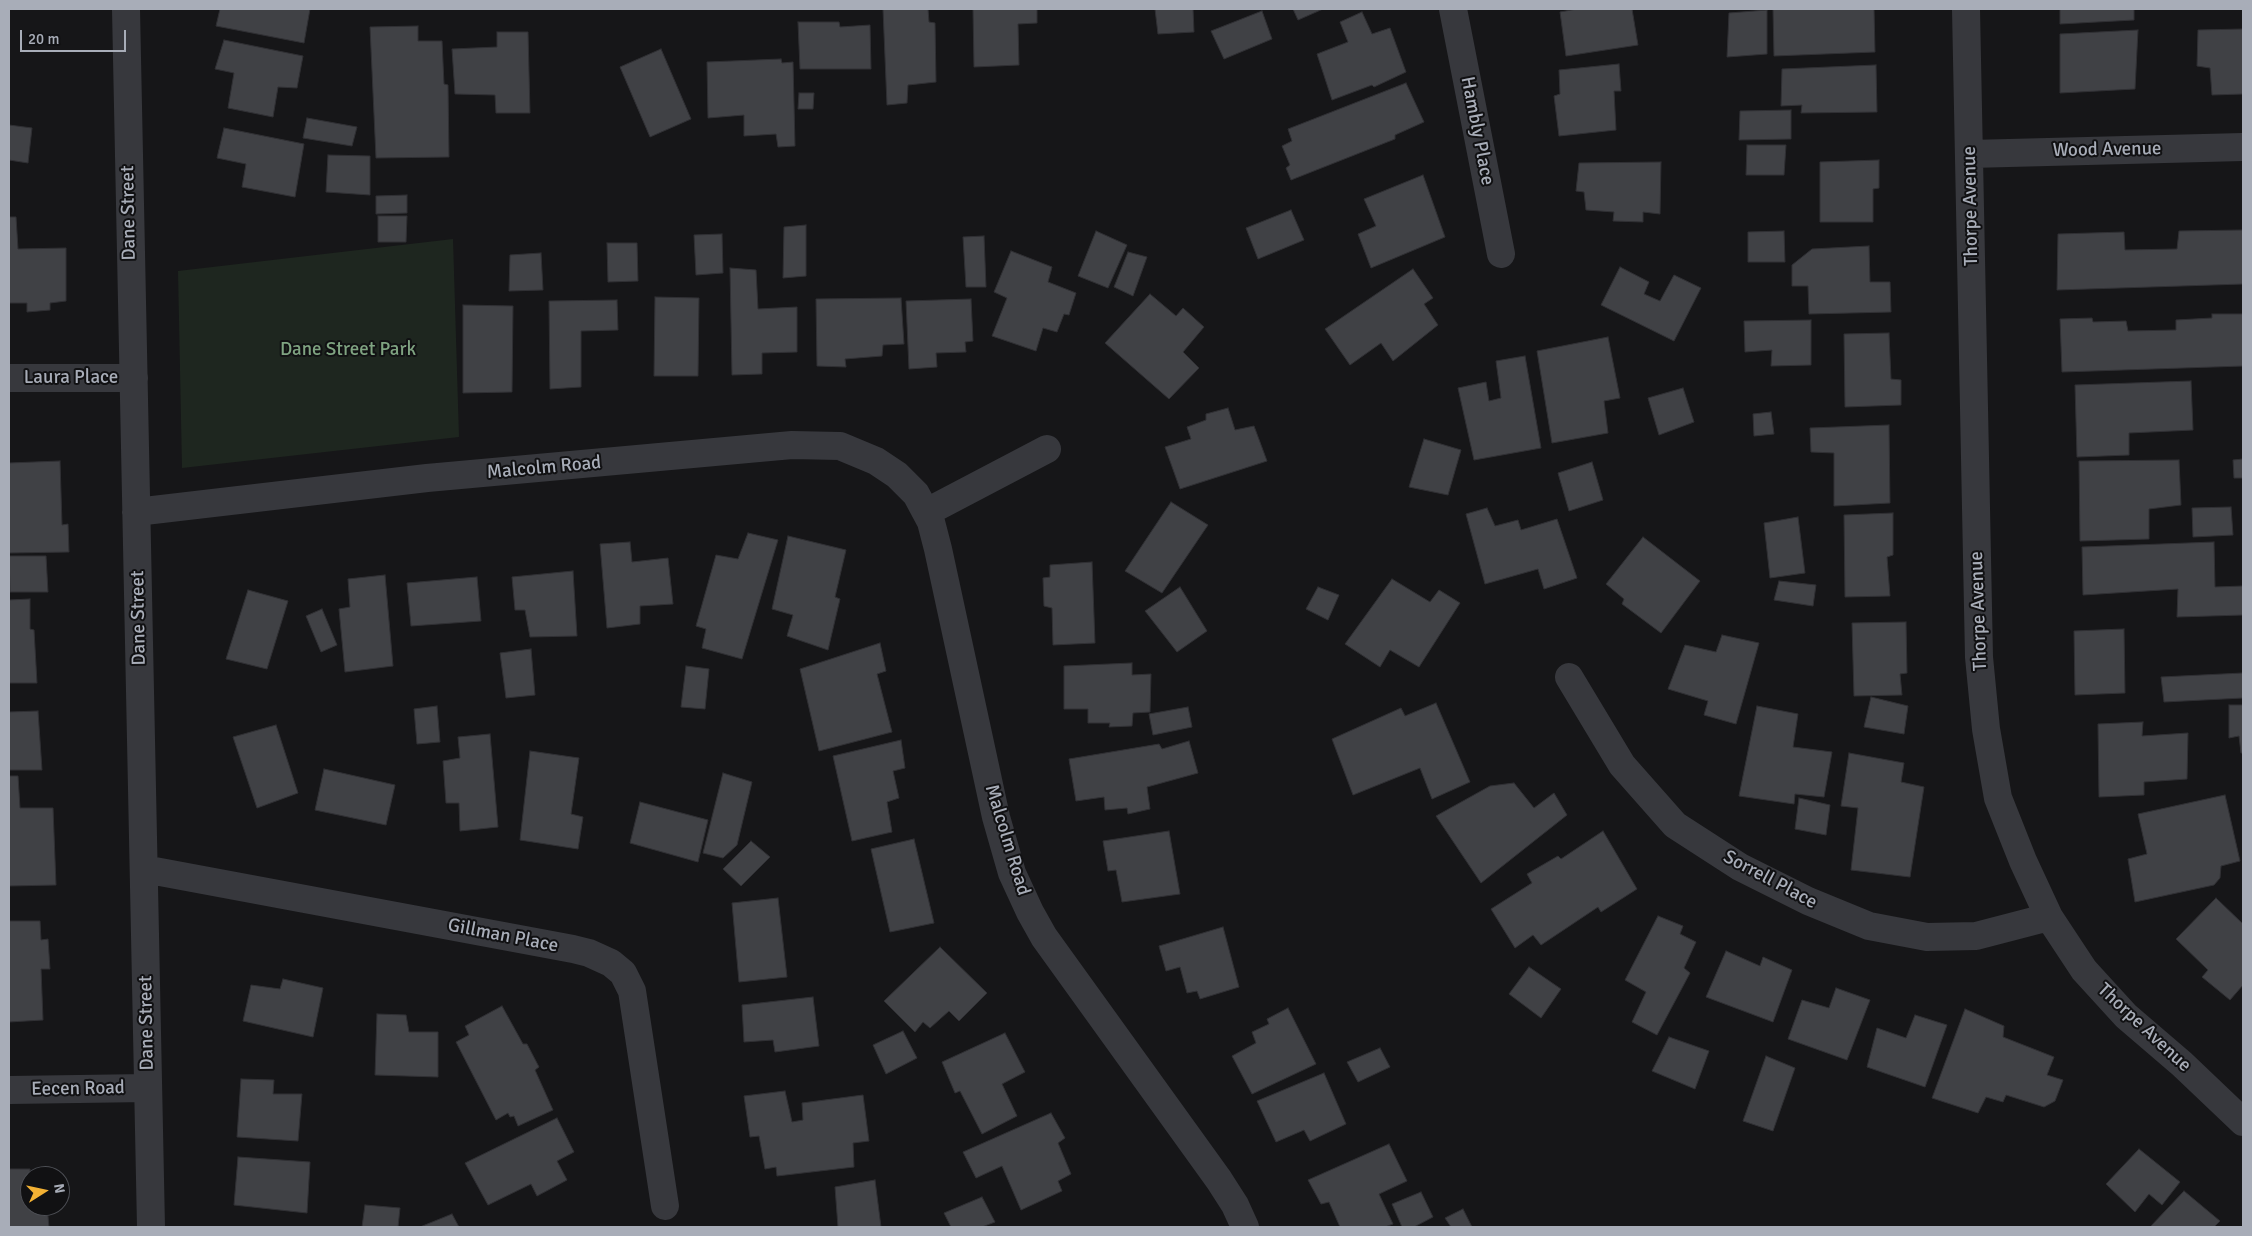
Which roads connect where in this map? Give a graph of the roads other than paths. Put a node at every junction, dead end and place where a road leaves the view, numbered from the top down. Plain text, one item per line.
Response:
1 (126, 9) edge
2 (1453, 9) edge
3 (1966, 9) edge
4 (2243, 147) edge
5 (1970, 154) junction
6 (1501, 254) dead end
7 (9, 378) edge
8 (134, 378) junction
9 (1046, 449) dead end
10 (136, 512) junction
11 (927, 512) junction
12 (1569, 677) dead end
13 (144, 869) junction
14 (2049, 917) junction
15 (147, 1088) junction
16 (9, 1090) edge
17 (2243, 1122) edge
18 (665, 1206) dead end
19 (151, 1227) edge
20 (1245, 1227) edge

1 - 8 street, Dane Street
2 - 6 street, Hambly Place
3 - 5 street, Thorpe Avenue
4 - 5 street, Wood Avenue
5 - 14 street, Thorpe Avenue
7 - 8 street, Laura Place
8 - 10 street, Dane Street
9 - 11 street
10 - 11 street, Malcolm Road
10 - 13 street, Dane Street
11 - 20 street, Malcolm Road
12 - 14 street, Sorrell Place
13 - 15 street, Dane Street
13 - 18 street, Gillman Place
14 - 17 street, Thorpe Avenue
15 - 16 street, Eecen Road
15 - 19 street, Dane Street

